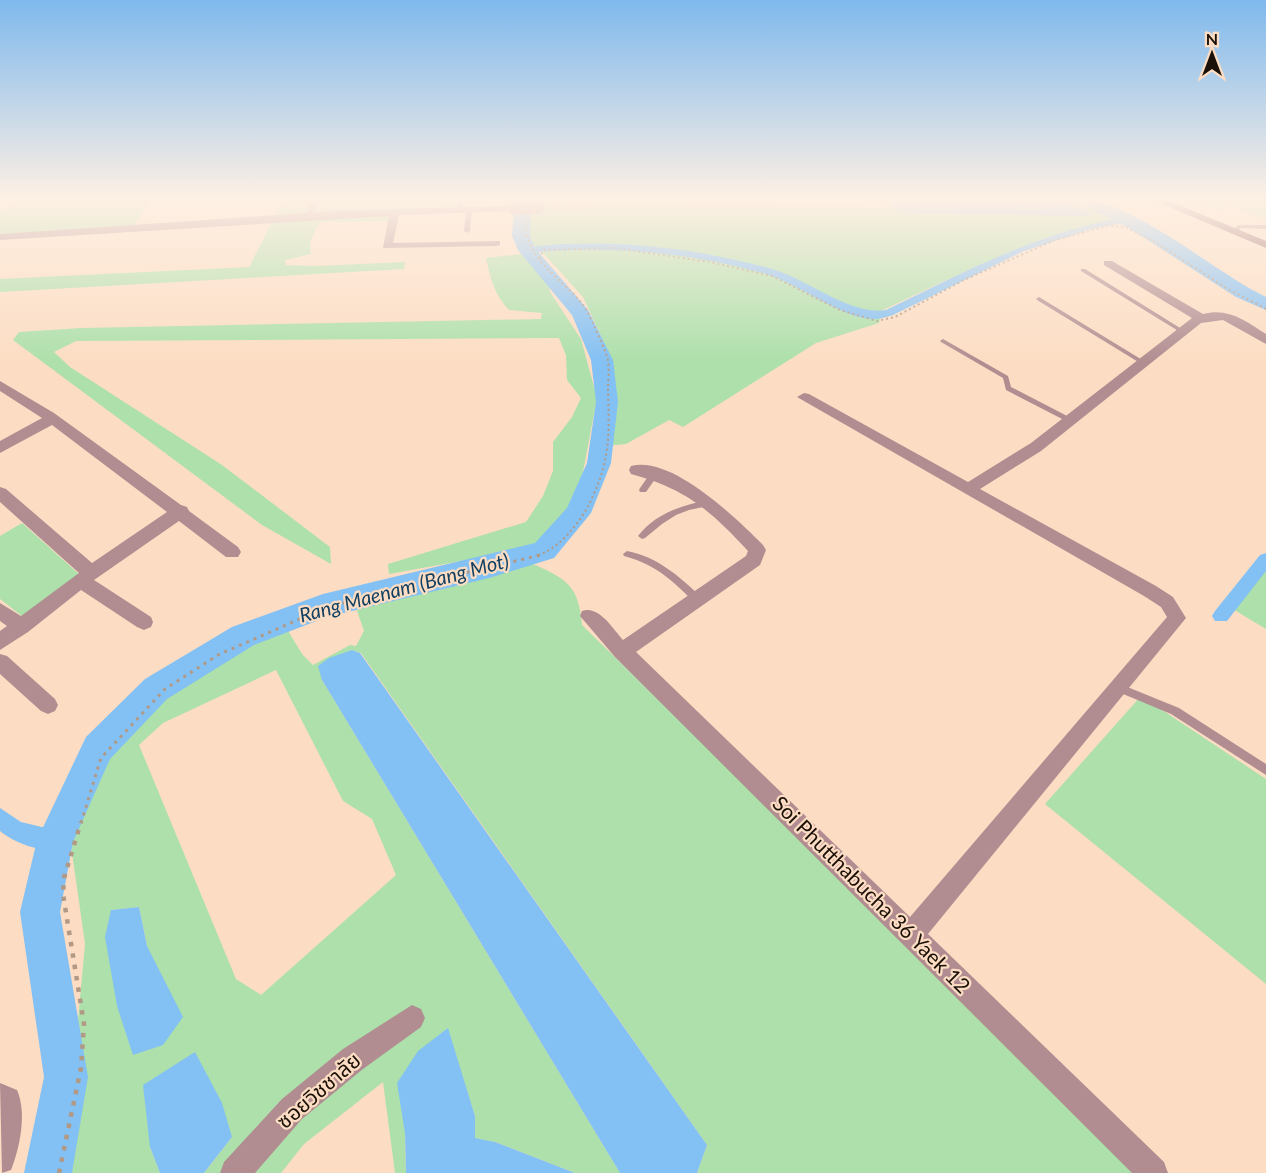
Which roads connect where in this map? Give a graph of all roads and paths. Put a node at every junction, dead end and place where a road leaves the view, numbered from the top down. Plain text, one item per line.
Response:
1 (533, 253) edge
2 (542, 253) edge
3 (667, 253) edge
4 (1027, 253) edge
5 (1172, 253) edge
6 (540, 259) junction
7 (1108, 263) dead end
8 (1083, 270) dead end
9 (1039, 299) dead end
10 (1266, 309) edge
11 (1202, 318) junction
12 (1182, 331) junction
13 (1266, 340) edge
14 (943, 341) dead end
15 (1142, 362) junction
16 (0, 385) edge
17 (804, 397) dead end
18 (51, 419) junction
19 (1069, 419) junction
20 (0, 448) edge
21 (637, 470) dead end
22 (655, 473) junction
23 (968, 489) junction
24 (643, 490) dead end
25 (0, 492) edge
26 (710, 503) junction
27 (181, 511) junction
28 (642, 536) dead end
29 (232, 552) dead end
30 (627, 554) dead end
31 (86, 577) junction
32 (697, 599) junction
33 (0, 610) edge
34 (589, 616) dead end
35 (144, 621) dead end
36 (21, 627) junction
37 (0, 642) edge
38 (622, 651) junction
39 (0, 662) edge
40 (1120, 688) junction
41 (48, 705) dead end
42 (1266, 770) edge
43 (910, 935) junction
44 (412, 1018) dead end
45 (0, 1097) edge
46 (0, 1159) edge
47 (59, 1173) edge
48 (235, 1173) edge
49 (1153, 1173) edge

1 - 6 path
2 - 6 path
3 - 4 path
5 - 10 path
6 - 47 path
7 - 11 street
8 - 12 lane
9 - 15 lane
11 - 12 street
11 - 13 street
12 - 15 street
14 - 19 lane
15 - 19 street
16 - 18 street
17 - 23 street
18 - 20 street
18 - 27 street
19 - 23 street
21 - 22 street
22 - 24 lane
22 - 26 street
23 - 40 street
25 - 31 street
26 - 28 lane
26 - 32 street
27 - 29 street
27 - 31 street
30 - 32 lane
31 - 35 street
31 - 36 street
32 - 38 street
33 - 36 street
34 - 38 street, Soi Phutthabucha 36 Yaek 12
36 - 37 street
38 - 43 street, Soi Phutthabucha 36 Yaek 12
39 - 41 street
40 - 42 lane
40 - 43 street
43 - 49 street, Soi Phutthabucha 36 Yaek 12
44 - 48 street, ซอยวิชชาลัย
45 - 46 street

